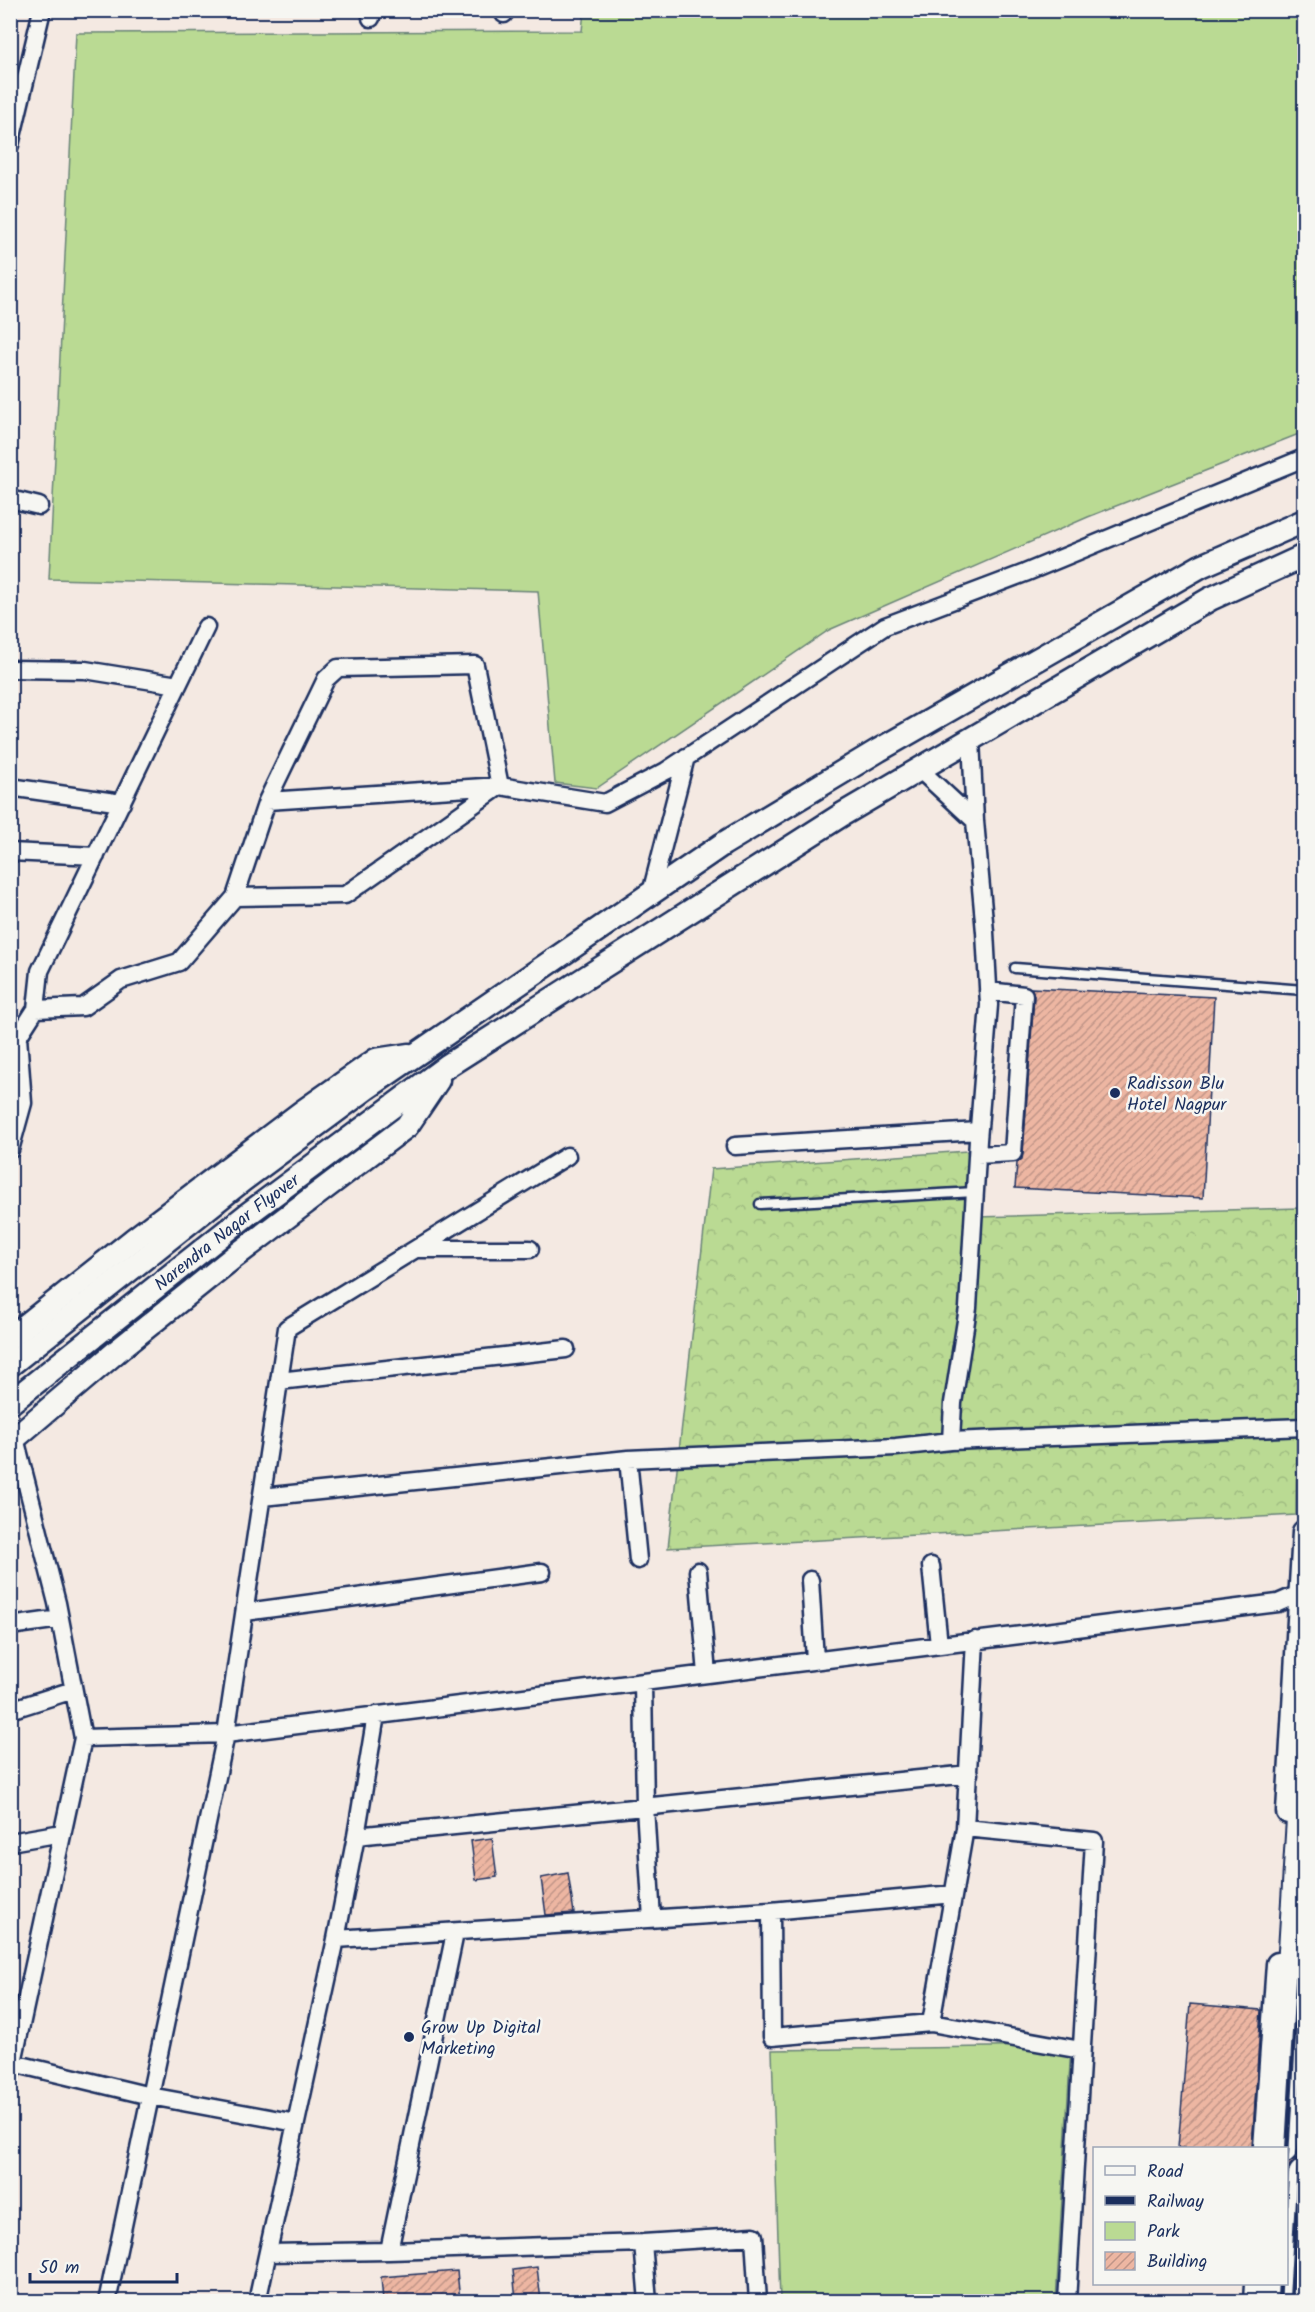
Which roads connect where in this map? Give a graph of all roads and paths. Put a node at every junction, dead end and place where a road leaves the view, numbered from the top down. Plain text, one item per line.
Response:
1 (42, 10) edge
2 (10, 145) edge
3 (1305, 458) edge
4 (10, 499) edge
5 (39, 506) dead end
6 (1305, 521) edge
7 (1305, 556) edge
8 (206, 627) dead end
9 (10, 669) edge
10 (178, 685) junction
11 (971, 739) junction
12 (687, 757) junction
13 (919, 769) junction
14 (500, 786) junction
15 (10, 788) edge
16 (267, 801) junction
17 (122, 803) junction
18 (975, 821) junction
19 (10, 852) edge
20 (96, 856) junction
21 (651, 893) junction
22 (235, 897) junction
23 (1014, 968) dead end
24 (1305, 990) edge
25 (988, 992) junction
26 (36, 1009) junction
27 (417, 1053) junction
28 (447, 1066) junction
29 (16, 1080) edge
30 (978, 1131) junction
31 (735, 1146) dead end
32 (10, 1150) edge
33 (977, 1155) junction
34 (567, 1156) dead end
35 (975, 1192) junction
36 (760, 1204) dead end
37 (530, 1249) dead end
38 (415, 1250) junction
39 (10, 1338) edge
40 (566, 1349) dead end
41 (10, 1365) edge
42 (279, 1381) junction
43 (10, 1403) edge
44 (1305, 1427) edge
45 (13, 1440) edge
46 (951, 1441) junction
47 (628, 1459) junction
48 (262, 1497) junction
49 (1305, 1532) edge
50 (638, 1560) dead end
51 (930, 1566) dead end
52 (698, 1571) dead end
53 (542, 1572) dead end
54 (810, 1580) dead end
55 (1301, 1593) junction
56 (245, 1612) junction
57 (60, 1619) junction
58 (10, 1626) edge
59 (975, 1640) junction
60 (939, 1645) junction
61 (815, 1660) junction
62 (707, 1674) junction
63 (643, 1682) junction
64 (74, 1690) junction
65 (10, 1710) edge
66 (376, 1715) junction
67 (226, 1734) junction
68 (83, 1738) junction
69 (969, 1774) junction
70 (1305, 1786) edge
71 (645, 1807) junction
72 (965, 1828) junction
73 (62, 1833) junction
74 (356, 1836) junction
75 (10, 1842) edge
76 (953, 1894) junction
77 (771, 1911) junction
78 (652, 1919) junction
79 (455, 1933) junction
80 (336, 1939) junction
81 (931, 2023) junction
82 (1082, 2050) junction
83 (12, 2070) edge
84 (150, 2096) junction
85 (296, 2123) junction
86 (1265, 2147) edge
87 (1282, 2147) edge
88 (1305, 2175) edge
89 (643, 2243) junction
90 (390, 2251) junction
91 (268, 2253) junction
92 (1256, 2285) edge
93 (1274, 2285) edge
94 (107, 2301) edge
95 (257, 2301) edge
96 (648, 2301) edge
97 (758, 2301) edge
98 (1067, 2301) edge
99 (1255, 2301) edge
100 (1273, 2301) edge
101 (1297, 2301) edge

1 - 2 street
3 - 12 street
4 - 5 street
6 - 21 main road, Narendra Nagar Flyover
7 - 11 main road, Narendra Nagar Flyover
8 - 10 street
9 - 10 street
10 - 17 street
11 - 13 main road, Narendra Nagar Flyover
11 - 18 street
12 - 14 street
12 - 21 street
13 - 18 street
13 - 28 main road, Narendra Nagar Flyover
14 - 16 street
14 - 16 street
14 - 22 street
15 - 17 street
16 - 22 street
17 - 20 street
18 - 25 street
19 - 20 street
20 - 26 street
21 - 27 main road, Narendra Nagar Flyover
22 - 26 street
23 - 24 lane
25 - 30 street
25 - 33 street
26 - 29 street
27 - 39 main road
27 - 41 main road, Narendra Nagar Flyover
28 - 43 main road, Narendra Nagar Flyover
28 - 45 main road
29 - 32 street
30 - 31 street
30 - 33 street
33 - 35 street
34 - 38 street
35 - 36 lane
35 - 46 street
37 - 38 street
38 - 42 street
40 - 42 street
42 - 48 street
44 - 46 street
45 - 57 street
46 - 47 street
47 - 48 street
47 - 50 street
48 - 56 street
49 - 55 main road
51 - 60 street
52 - 62 street
53 - 56 street
54 - 61 street
55 - 59 street
55 - 86 main road
56 - 67 street
57 - 58 street
57 - 64 street
59 - 60 street
59 - 69 street
60 - 61 street
61 - 62 street
62 - 63 street
63 - 66 street
63 - 71 street
64 - 65 street
64 - 68 street
66 - 67 street
66 - 74 street
67 - 68 street
67 - 84 street
68 - 73 street
69 - 71 street
69 - 72 street
70 - 87 highway
71 - 74 street
71 - 78 street
72 - 76 street
72 - 82 street
73 - 75 street
73 - 83 street
74 - 80 street
76 - 77 street
76 - 81 street
77 - 78 street
77 - 81 street
78 - 79 street
79 - 80 street
79 - 90 street
80 - 85 street
81 - 82 street
82 - 98 street
83 - 84 street
84 - 85 street
84 - 94 street
85 - 91 street
88 - 101 highway
89 - 90 street
89 - 96 street
89 - 97 street
90 - 91 street
91 - 95 street
92 - 99 main road
93 - 100 highway

